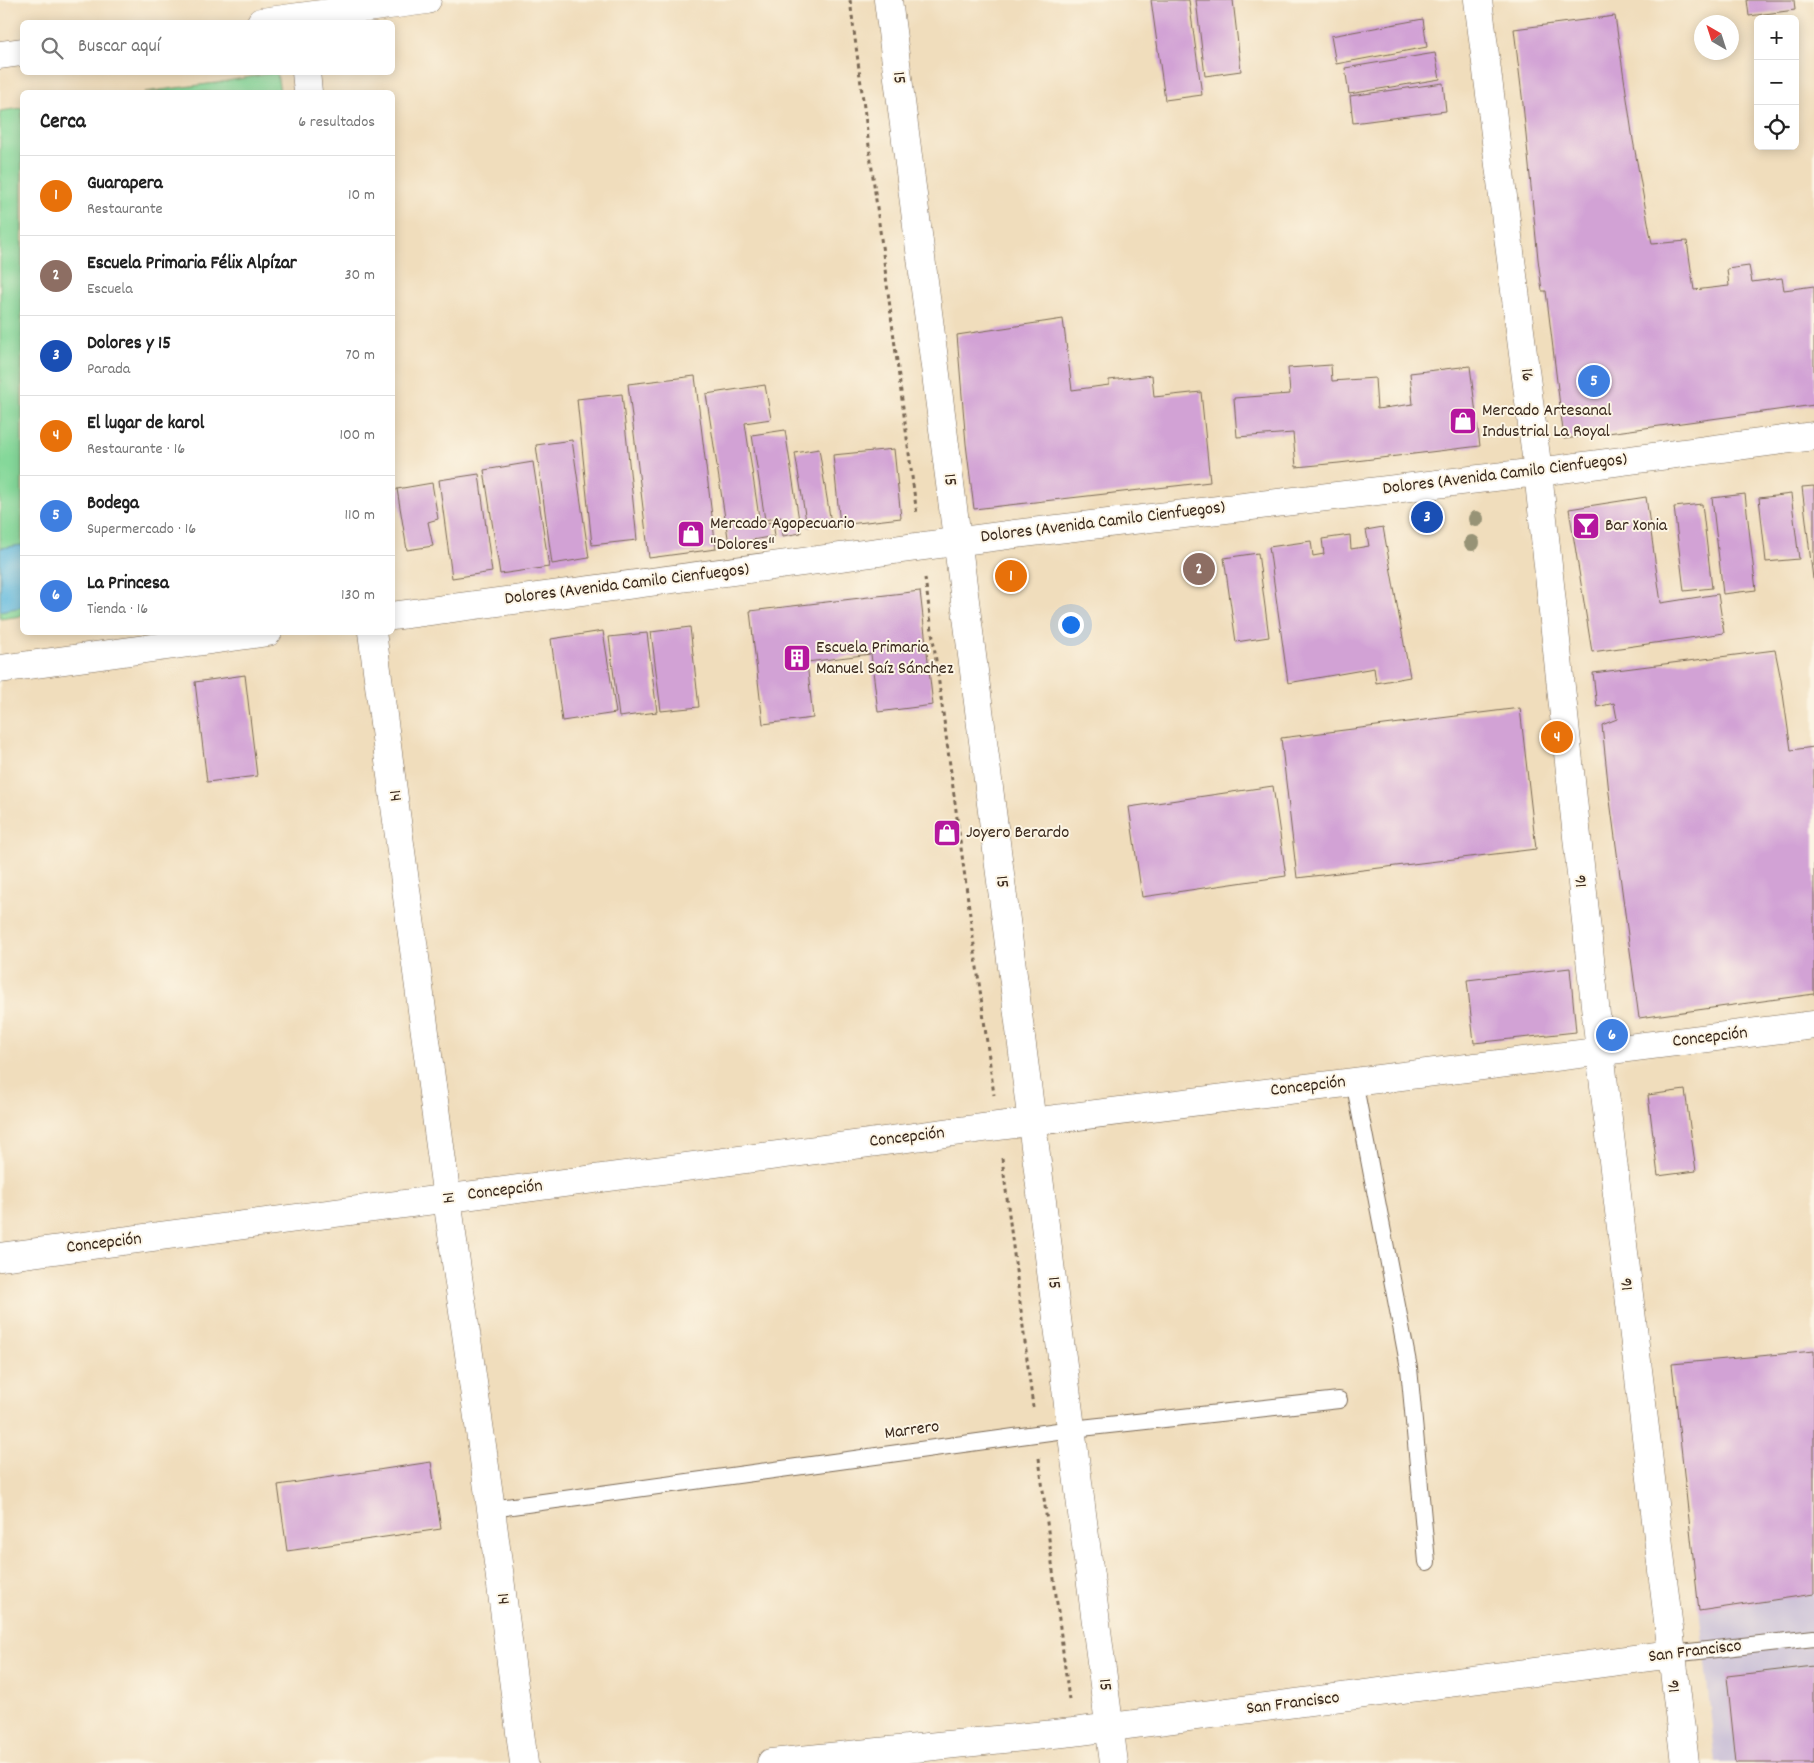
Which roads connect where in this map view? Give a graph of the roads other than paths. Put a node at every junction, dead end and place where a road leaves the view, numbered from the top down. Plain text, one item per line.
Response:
1 (427, 0) edge
2 (888, 0) edge
3 (1478, 0) edge
4 (299, 13) edge
5 (269, 20) edge
6 (20, 52) edge
7 (0, 55) edge
8 (306, 75) edge
9 (308, 90) edge
10 (1814, 436) edge
11 (1538, 472) junction
12 (957, 542) junction
13 (395, 616) edge
14 (246, 635) edge
15 (372, 635) edge
16 (0, 669) edge
17 (1814, 1025) edge
18 (1600, 1052) junction
19 (1354, 1081) junction
20 (1032, 1122) junction
21 (447, 1199) junction
22 (0, 1257) edge
23 (1339, 1400) dead end
24 (1072, 1429) junction
25 (491, 1509) junction
26 (1427, 1562) dead end
27 (1814, 1638) edge
28 (1672, 1654) junction
29 (1110, 1728) junction
30 (524, 1763) edge
31 (772, 1763) edge
32 (1114, 1763) edge
33 (1684, 1763) edge

1 - 4 street
2 - 12 street, 15
3 - 11 street, 16
4 - 5 street
6 - 7 street
8 - 9 street
10 - 11 street, Dolores (Avenida Camilo Cienfuegos)
11 - 12 street, Dolores (Avenida Camilo Cienfuegos)
11 - 18 street, 16
12 - 13 street, Dolores (Avenida Camilo Cienfuegos)
12 - 20 street, 15
14 - 16 street
15 - 21 street, 14
17 - 18 street, Concepción
18 - 19 street, Concepción
18 - 28 street, 16
19 - 20 street, Concepción
19 - 26 lane
20 - 21 street, Concepción
20 - 24 street, 15
21 - 22 street, Concepción
21 - 25 street, 14
23 - 24 lane, Marrero
24 - 25 lane, Marrero
24 - 29 street, 15
25 - 30 street, 14
27 - 28 lane, San Francisco
28 - 29 street, San Francisco
28 - 33 street, 16
29 - 31 street, San Francisco
29 - 32 street, 15

